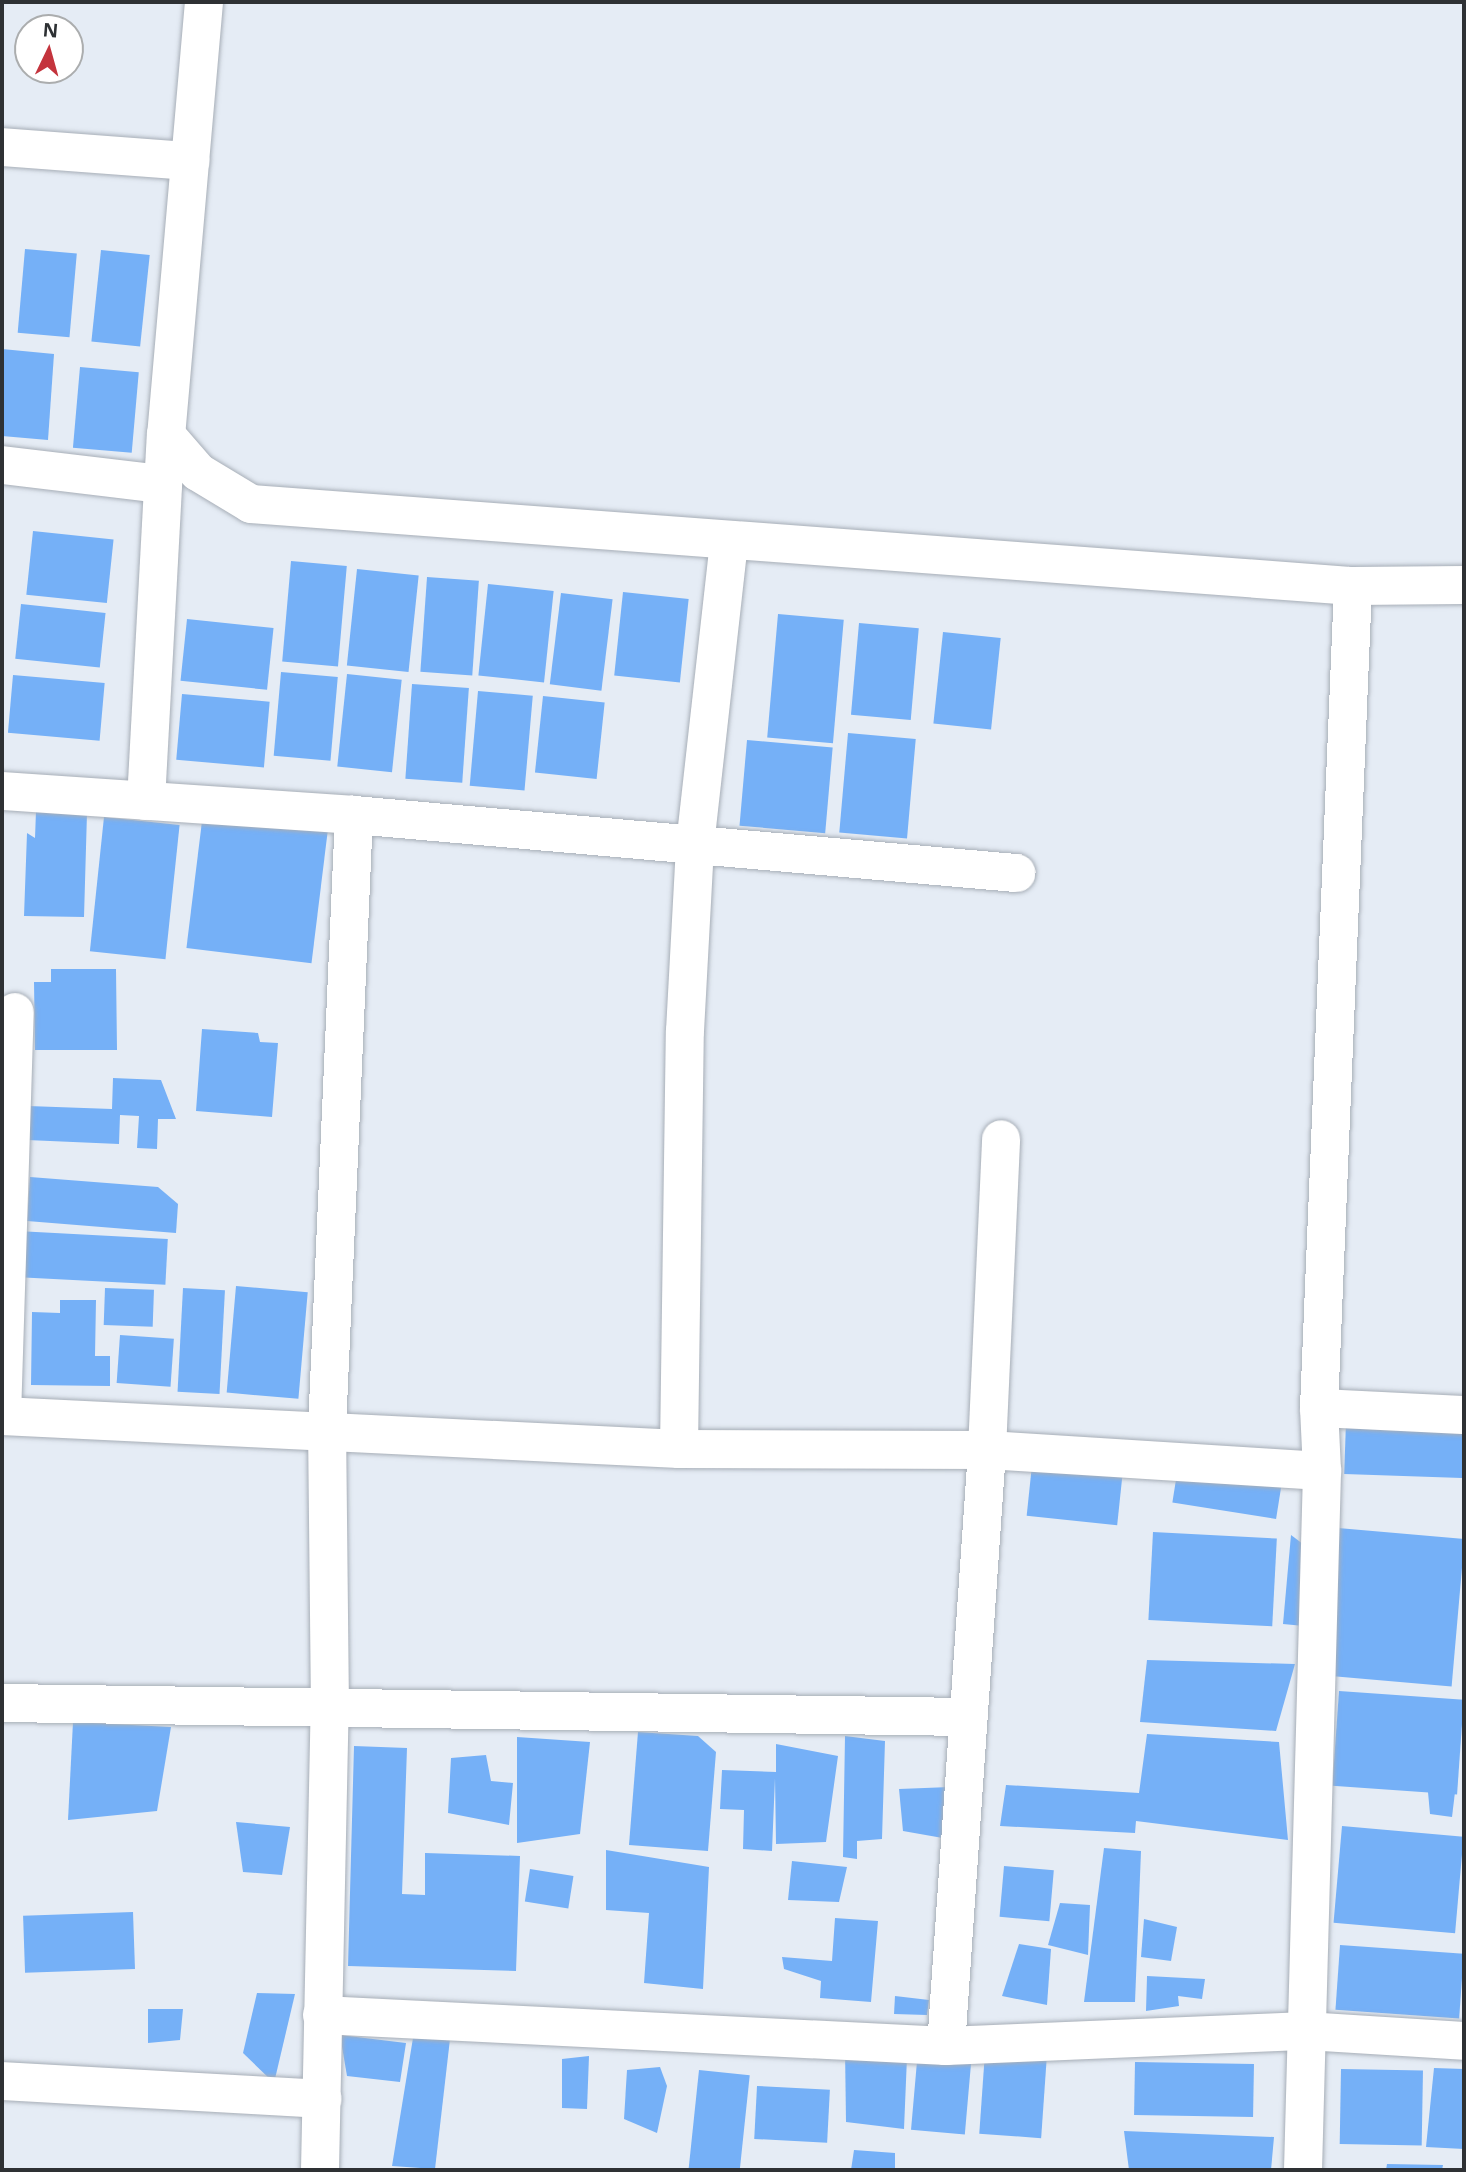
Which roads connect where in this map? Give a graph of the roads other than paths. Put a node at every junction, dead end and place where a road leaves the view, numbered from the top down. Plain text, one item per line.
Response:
1 (204, 2) edge
2 (2, 147) edge
3 (190, 161) junction
4 (166, 435) junction
5 (2, 465) edge
6 (162, 484) junction
7 (729, 543) junction
8 (1353, 586) junction
9 (1464, 586) edge
10 (2, 791) edge
11 (146, 801) junction
12 (354, 815) junction
13 (695, 845) junction
14 (1016, 873) dead end
15 (15, 1012) dead end
16 (1001, 1139) dead end
17 (1319, 1408) junction
18 (1464, 1415) edge
19 (2, 1416) edge
20 (327, 1429) junction
21 (679, 1449) junction
22 (987, 1450) junction
23 (1322, 1471) junction
24 (2, 1703) edge
25 (330, 1710) junction
26 (967, 1717) junction
27 (322, 2015) junction
28 (1307, 2031) junction
29 (1464, 2041) edge
30 (946, 2046) junction
31 (2, 2081) edge
32 (322, 2099) junction
33 (320, 2170) edge
34 (1303, 2170) edge

1 - 3 street
2 - 3 street
3 - 4 street
4 - 6 street
4 - 7 street
5 - 6 street
6 - 11 street
7 - 8 street
7 - 13 street
8 - 9 street
8 - 17 street
10 - 11 street
11 - 12 street
12 - 13 street
12 - 20 street
13 - 14 street
13 - 21 street
15 - 19 street
16 - 22 street
17 - 18 street
17 - 23 street
19 - 20 street
20 - 21 street
20 - 25 street
21 - 22 street
22 - 23 street
22 - 26 street
23 - 28 street
24 - 25 street
25 - 26 street
25 - 27 street
26 - 30 street
27 - 30 street
27 - 32 street
28 - 29 street
28 - 30 street
28 - 34 street
31 - 32 street
32 - 33 street

